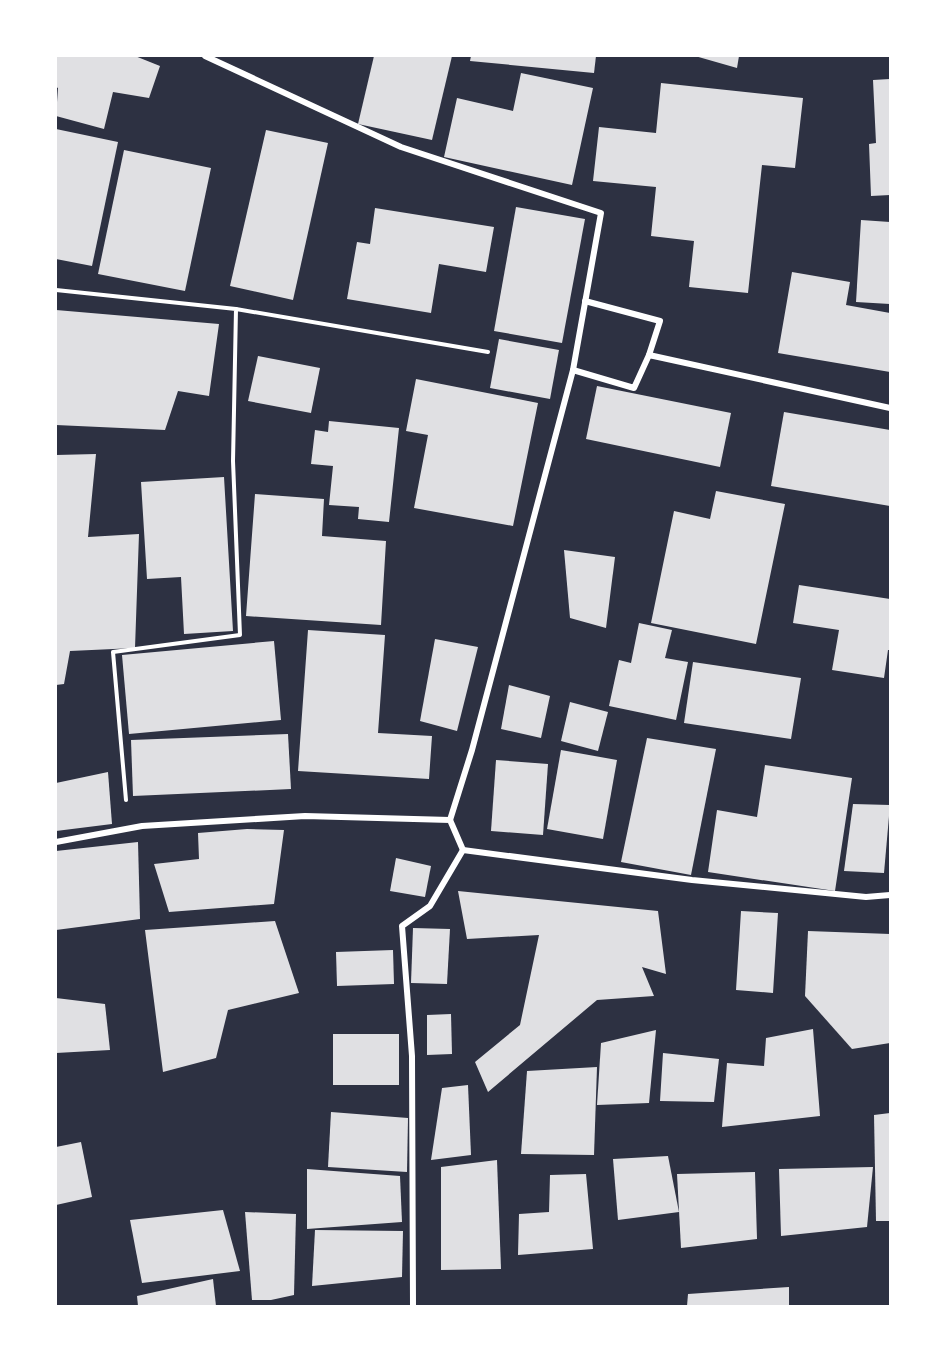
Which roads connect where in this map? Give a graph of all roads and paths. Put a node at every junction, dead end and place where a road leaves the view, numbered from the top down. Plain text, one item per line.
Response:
1 (205, 56) edge
2 (56, 290) edge
3 (585, 301) junction
4 (236, 309) junction
5 (488, 352) dead end
6 (649, 355) junction
7 (573, 370) junction
8 (891, 408) edge
9 (450, 820) junction
10 (129, 828) junction
11 (56, 842) edge
12 (463, 850) junction
13 (891, 895) edge
14 (413, 1306) edge

1 - 3 street
2 - 4 path
3 - 6 street
3 - 7 street
4 - 5 path
4 - 10 path
6 - 7 street
6 - 8 street
7 - 9 street
9 - 10 street
9 - 12 street
10 - 11 street
12 - 13 street
12 - 14 street

